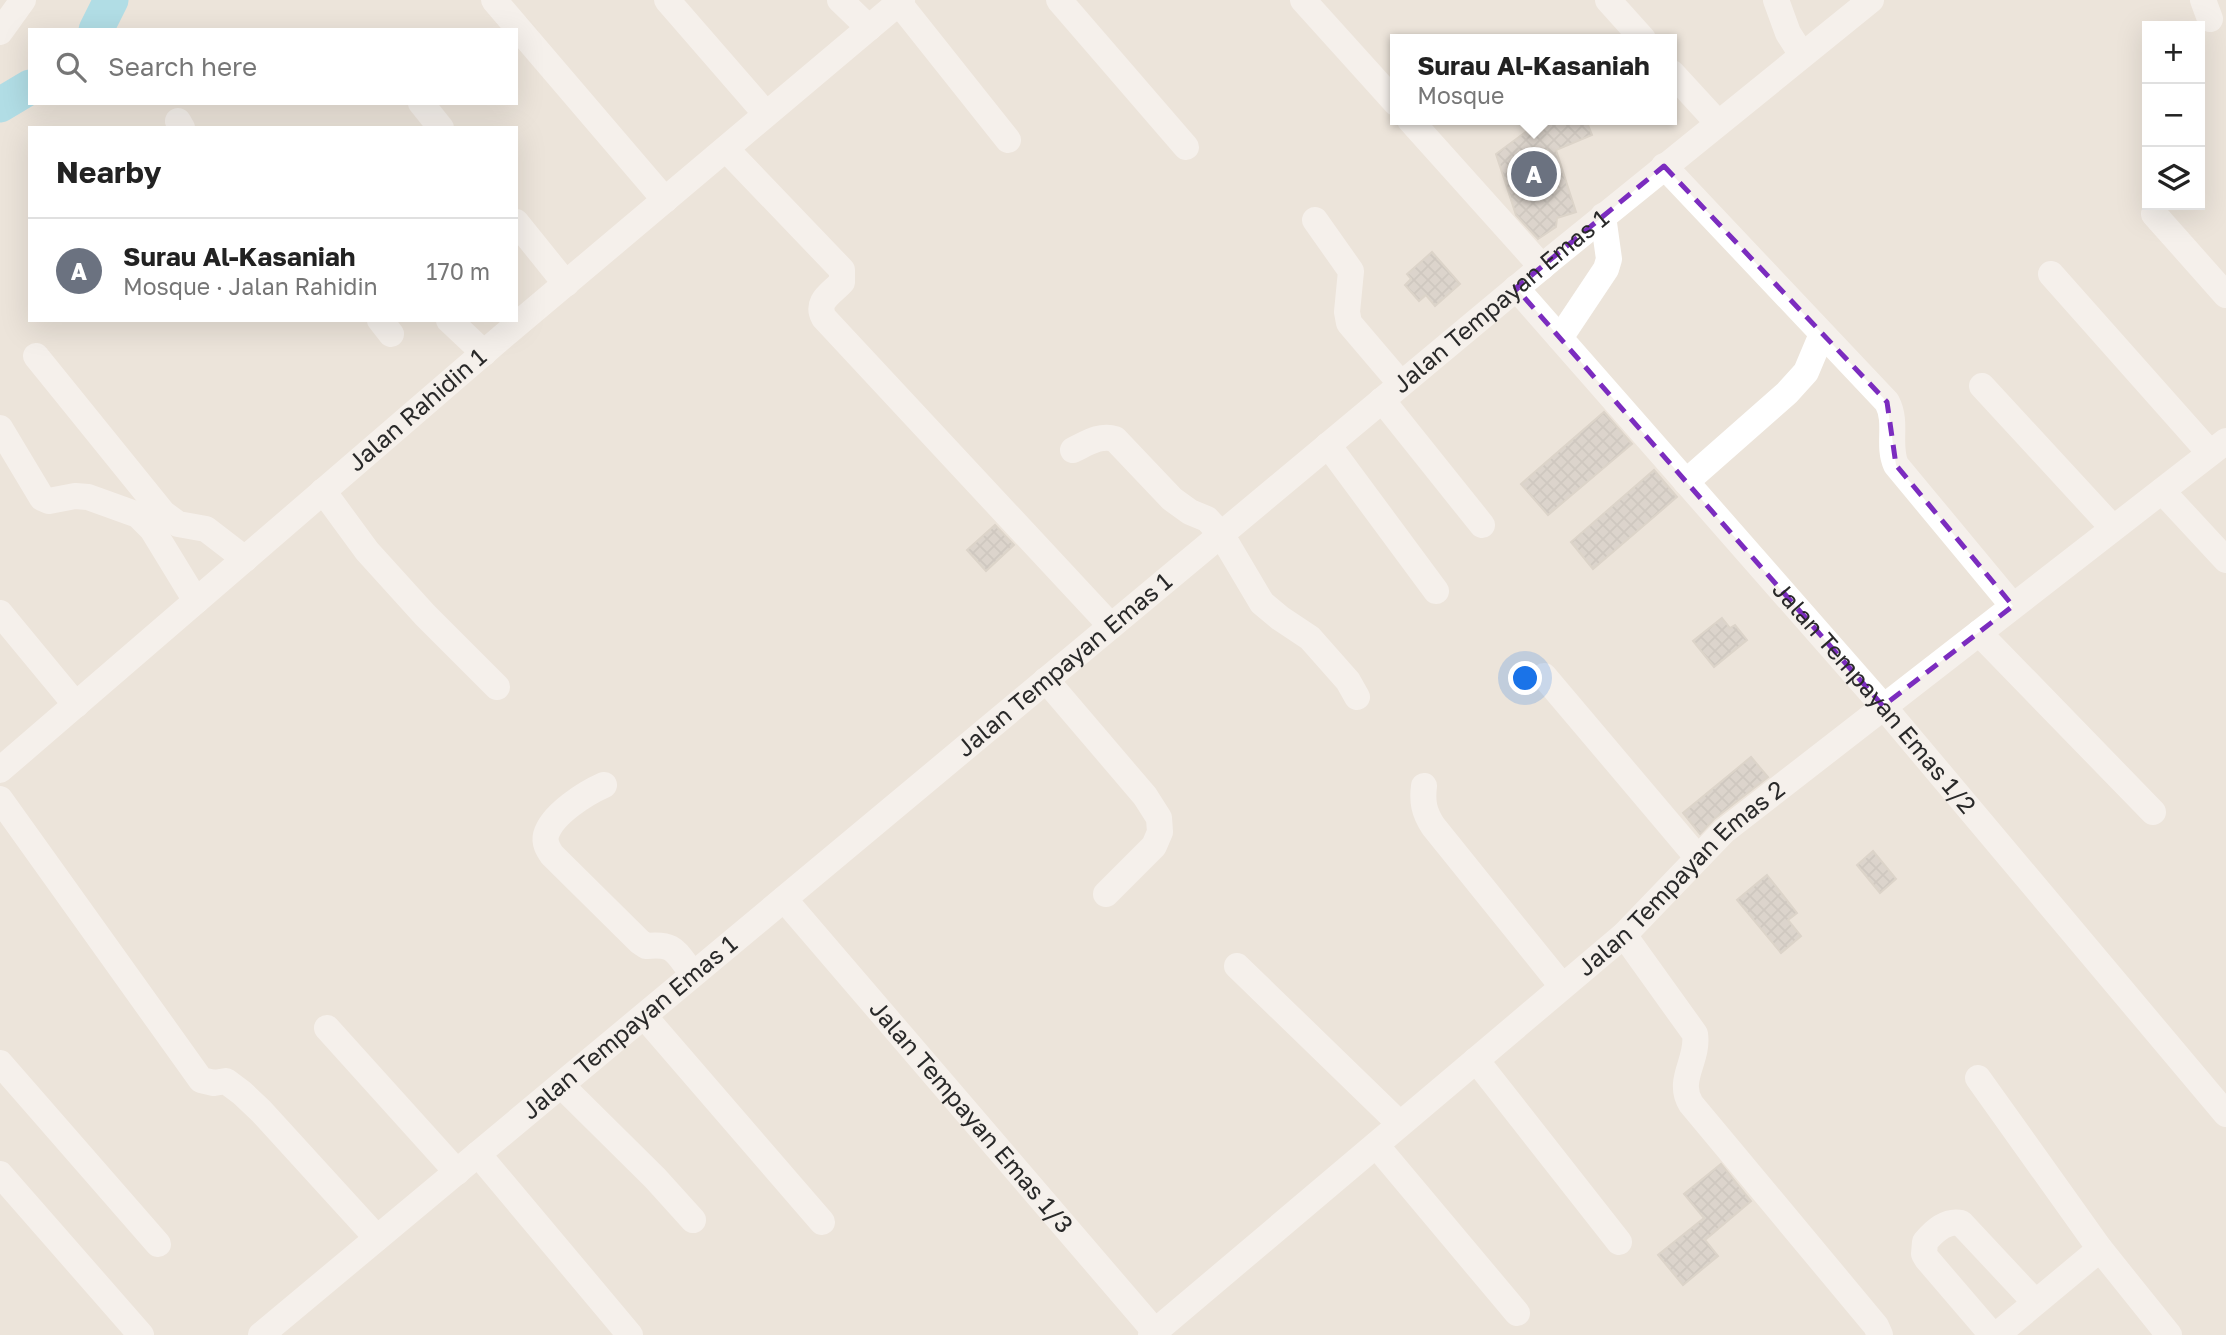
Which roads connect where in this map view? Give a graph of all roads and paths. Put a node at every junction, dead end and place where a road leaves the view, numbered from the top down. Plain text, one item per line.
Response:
1 (23, 0) edge
2 (494, 0) edge
3 (667, 0) edge
4 (840, 0) edge
5 (1059, 0) edge
6 (1608, 0) edge
7 (1776, 0) edge
8 (1871, 0) edge
9 (901, 1) edge
10 (1313, 3) edge
11 (518, 28) edge
12 (518, 28) edge
13 (869, 28) junction
14 (0, 32) edge
15 (1639, 34) edge
16 (1802, 55) junction
17 (1677, 79) edge
18 (1390, 96) edge
19 (423, 105) edge
20 (766, 114) junction
21 (1718, 124) junction
22 (1414, 125) edge
23 (439, 126) edge
24 (1008, 140) dead end
25 (1186, 147) dead end
26 (726, 149) junction
27 (1664, 166) junction
28 (665, 200) junction
29 (2154, 214) dead end
30 (1603, 216) junction
31 (1315, 220) dead end
32 (518, 224) edge
33 (1542, 267) junction
34 (2051, 274) dead end
35 (566, 284) junction
36 (1516, 288) junction
37 (2226, 295) edge
38 (451, 322) edge
39 (1822, 334) junction
40 (1560, 338) junction
41 (484, 353) junction
42 (36, 356) dead end
43 (1982, 386) dead end
44 (1392, 392) junction
45 (0, 428) edge
46 (1328, 445) junction
47 (2218, 447) edge
48 (1073, 450) dead end
49 (1686, 482) junction
50 (323, 491) junction
51 (2162, 491) junction
52 (1482, 524) dead end
53 (2113, 528) junction
54 (1221, 534) junction
55 (244, 559) junction
56 (2226, 560) edge
57 (1436, 591) dead end
58 (196, 601) junction
59 (2012, 606) junction
60 (0, 613) edge
61 (1111, 626) junction
62 (1979, 633) junction
63 (1544, 676) dead end
64 (1046, 680) junction
65 (497, 687) dead end
66 (1357, 697) dead end
67 (76, 705) junction
68 (1883, 706) junction
69 (5, 756) edge
70 (604, 785) dead end
71 (1424, 786) dead end
72 (0, 799) edge
73 (2153, 812) dead end
74 (1698, 858) junction
75 (1106, 894) dead end
76 (784, 899) junction
77 (1623, 935) junction
78 (1237, 966) dead end
79 (693, 974) junction
80 (1562, 986) junction
81 (644, 1016) junction
82 (327, 1028) dead end
83 (1476, 1060) junction
84 (0, 1063) edge
85 (1978, 1078) dead end
86 (561, 1085) junction
87 (2226, 1114) edge
88 (1400, 1124) junction
89 (1376, 1145) junction
90 (478, 1154) junction
91 (457, 1172) junction
92 (0, 1174) edge
93 (693, 1220) dead end
94 (822, 1222) dead end
95 (377, 1238) junction
96 (1619, 1242) dead end
97 (159, 1244) dead end
98 (2100, 1249) junction
99 (2035, 1302) dead end
100 (1517, 1312) dead end
101 (270, 1332) edge
102 (1155, 1334) edge
103 (141, 1335) edge
104 (630, 1335) edge
105 (1880, 1335) edge
106 (2169, 1335) edge

1 - 14 street
2 - 12 street
3 - 20 street
4 - 13 street
5 - 25 street
6 - 15 street
7 - 16 street
8 - 16 street, Jalan Tempayan Emas 1
9 - 13 street, Jalan Rahidin 1
9 - 24 street
10 - 18 street
11 - 28 street
13 - 20 street, Jalan Rahidin 1
16 - 21 street, Jalan Tempayan Emas 1
17 - 21 street
19 - 23 street
20 - 26 street, Jalan Rahidin 1
21 - 27 street, Jalan Tempayan Emas 1
22 - 33 street
26 - 28 street, Jalan Rahidin 1
26 - 61 street
27 - 30 street, Jalan Tempayan Emas 1
27 - 39 street
28 - 35 street, Jalan Rahidin 1
29 - 37 street
30 - 33 street, Jalan Tempayan Emas 1
30 - 40 street
31 - 44 street
32 - 35 street
33 - 36 street, Jalan Tempayan Emas 1
34 - 47 street
35 - 41 street, Jalan Rahidin 1
36 - 40 street, Jalan Tempayan Emas 1/2
36 - 44 street, Jalan Tempayan Emas 1
38 - 41 street
39 - 49 street
39 - 59 street
40 - 49 street, Jalan Tempayan Emas 1/2
41 - 50 street, Jalan Rahidin 1
42 - 55 street
43 - 53 street
44 - 46 street, Jalan Tempayan Emas 1
44 - 52 street
45 - 58 street
46 - 54 street, Jalan Tempayan Emas 1
46 - 57 street
47 - 51 street, Jalan Tempayan Emas 2
48 - 54 street
49 - 68 street, Jalan Tempayan Emas 1/2
50 - 55 street, Jalan Rahidin 1
50 - 65 street
51 - 53 street, Jalan Tempayan Emas 2
51 - 56 street
53 - 59 street, Jalan Tempayan Emas 2
54 - 61 street, Jalan Tempayan Emas 1
54 - 66 street
55 - 58 street, Jalan Rahidin 1
58 - 67 street, Jalan Rahidin 1
59 - 62 street, Jalan Tempayan Emas 2
60 - 67 street
61 - 64 street, Jalan Tempayan Emas 1
62 - 68 street, Jalan Tempayan Emas 2
62 - 73 street
63 - 74 street
64 - 75 street
64 - 76 street, Jalan Tempayan Emas 1
67 - 69 street, Jalan Rahidin 1
68 - 74 street, Jalan Tempayan Emas 2
68 - 87 street, Jalan Tempayan Emas 1/2
70 - 79 street
71 - 80 street
72 - 95 street
74 - 77 street, Jalan Tempayan Emas 2
76 - 79 street, Jalan Tempayan Emas 1
76 - 102 street, Jalan Tempayan Emas 1/3
77 - 80 street, Jalan Tempayan Emas 2
77 - 105 street
78 - 88 street
79 - 81 street, Jalan Tempayan Emas 1
80 - 83 street, Jalan Tempayan Emas 2
81 - 86 street, Jalan Tempayan Emas 1
81 - 94 street
82 - 91 street
83 - 88 street, Jalan Tempayan Emas 2
83 - 96 street
84 - 97 street
85 - 98 street
86 - 90 street, Jalan Tempayan Emas 1
86 - 93 street
88 - 89 street, Jalan Tempayan Emas 2
89 - 100 street
89 - 102 street, Jalan Tempayan Emas 2
90 - 91 street, Jalan Tempayan Emas 1
90 - 104 street
91 - 95 street, Jalan Tempayan Emas 1
92 - 103 street
95 - 101 street, Jalan Tempayan Emas 1
98 - 99 street
98 - 106 street

